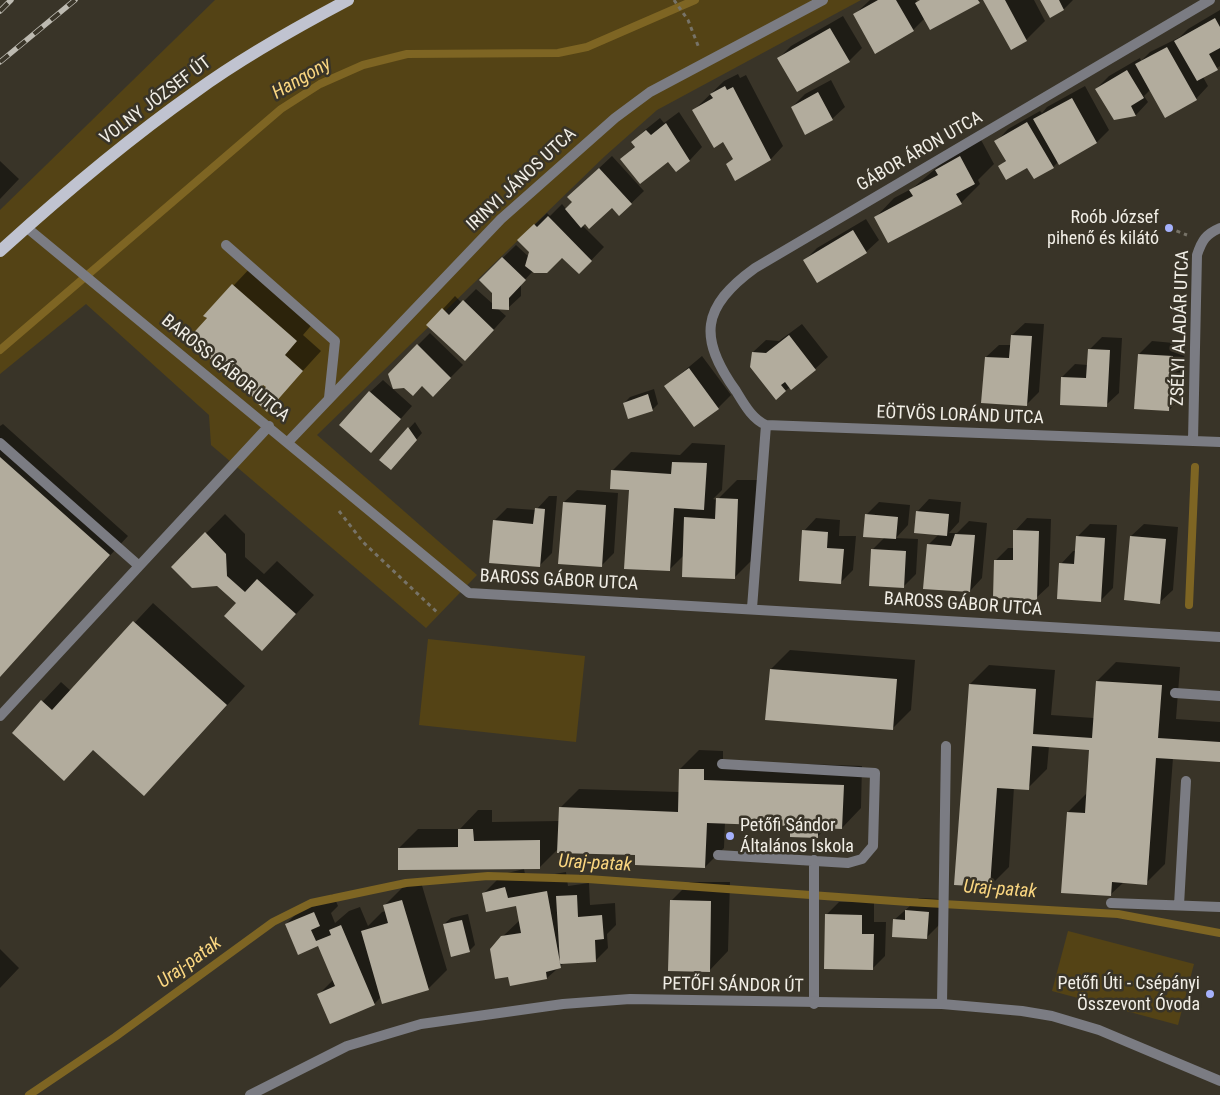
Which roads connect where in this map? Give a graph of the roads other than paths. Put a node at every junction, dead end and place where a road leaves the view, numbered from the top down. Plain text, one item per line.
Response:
1 (348, 0) edge
2 (823, 0) edge
3 (1210, 0) edge
4 (26, 227) junction
5 (1220, 228) edge
6 (226, 245) dead end
7 (0, 251) edge
8 (329, 398) junction
9 (766, 425) junction
10 (269, 426) junction
11 (1193, 440) junction
12 (288, 442) junction
13 (1220, 442) edge
14 (0, 443) edge
15 (138, 565) junction
16 (752, 608) junction
17 (1220, 637) edge
18 (1175, 693) dead end
19 (1220, 696) edge
20 (0, 716) edge
21 (946, 746) dead end
22 (722, 764) dead end
23 (1186, 781) dead end
24 (718, 855) dead end
25 (814, 860) junction
26 (1111, 904) dead end
27 (1179, 905) junction
28 (1220, 907) edge
29 (814, 1004) junction
30 (942, 1004) junction
31 (1220, 1081) edge
32 (250, 1095) edge

1 - 4 main road, VOLNY JÓZSEF ÚT
2 - 8 street, IRINYI JÁNOS UTCA
3 - 9 street, GÁBOR ÁRON UTCA
4 - 7 main road, VOLNY JÓZSEF ÚT
4 - 10 street, BAROSS GÁBOR UTCA
5 - 11 street, ZSÉLYI ALADÁR UTCA
6 - 8 street
8 - 12 street, IRINYI JÁNOS UTCA
9 - 11 street, EÖTVÖS LORÁND UTCA
9 - 16 street
10 - 12 street, BAROSS GÁBOR UTCA
10 - 15 street
11 - 13 street, EÖTVÖS LORÁND UTCA
12 - 16 street, BAROSS GÁBOR UTCA
14 - 15 street
15 - 20 street
16 - 17 street, BAROSS GÁBOR UTCA
18 - 19 street
21 - 30 street
22 - 25 street
23 - 27 street
24 - 25 street
25 - 29 street
26 - 27 street
27 - 28 street
29 - 30 street, PETŐFI SÁNDOR ÚT
29 - 32 street, PETŐFI SÁNDOR ÚT
30 - 31 street, PETŐFI SÁNDOR ÚT

